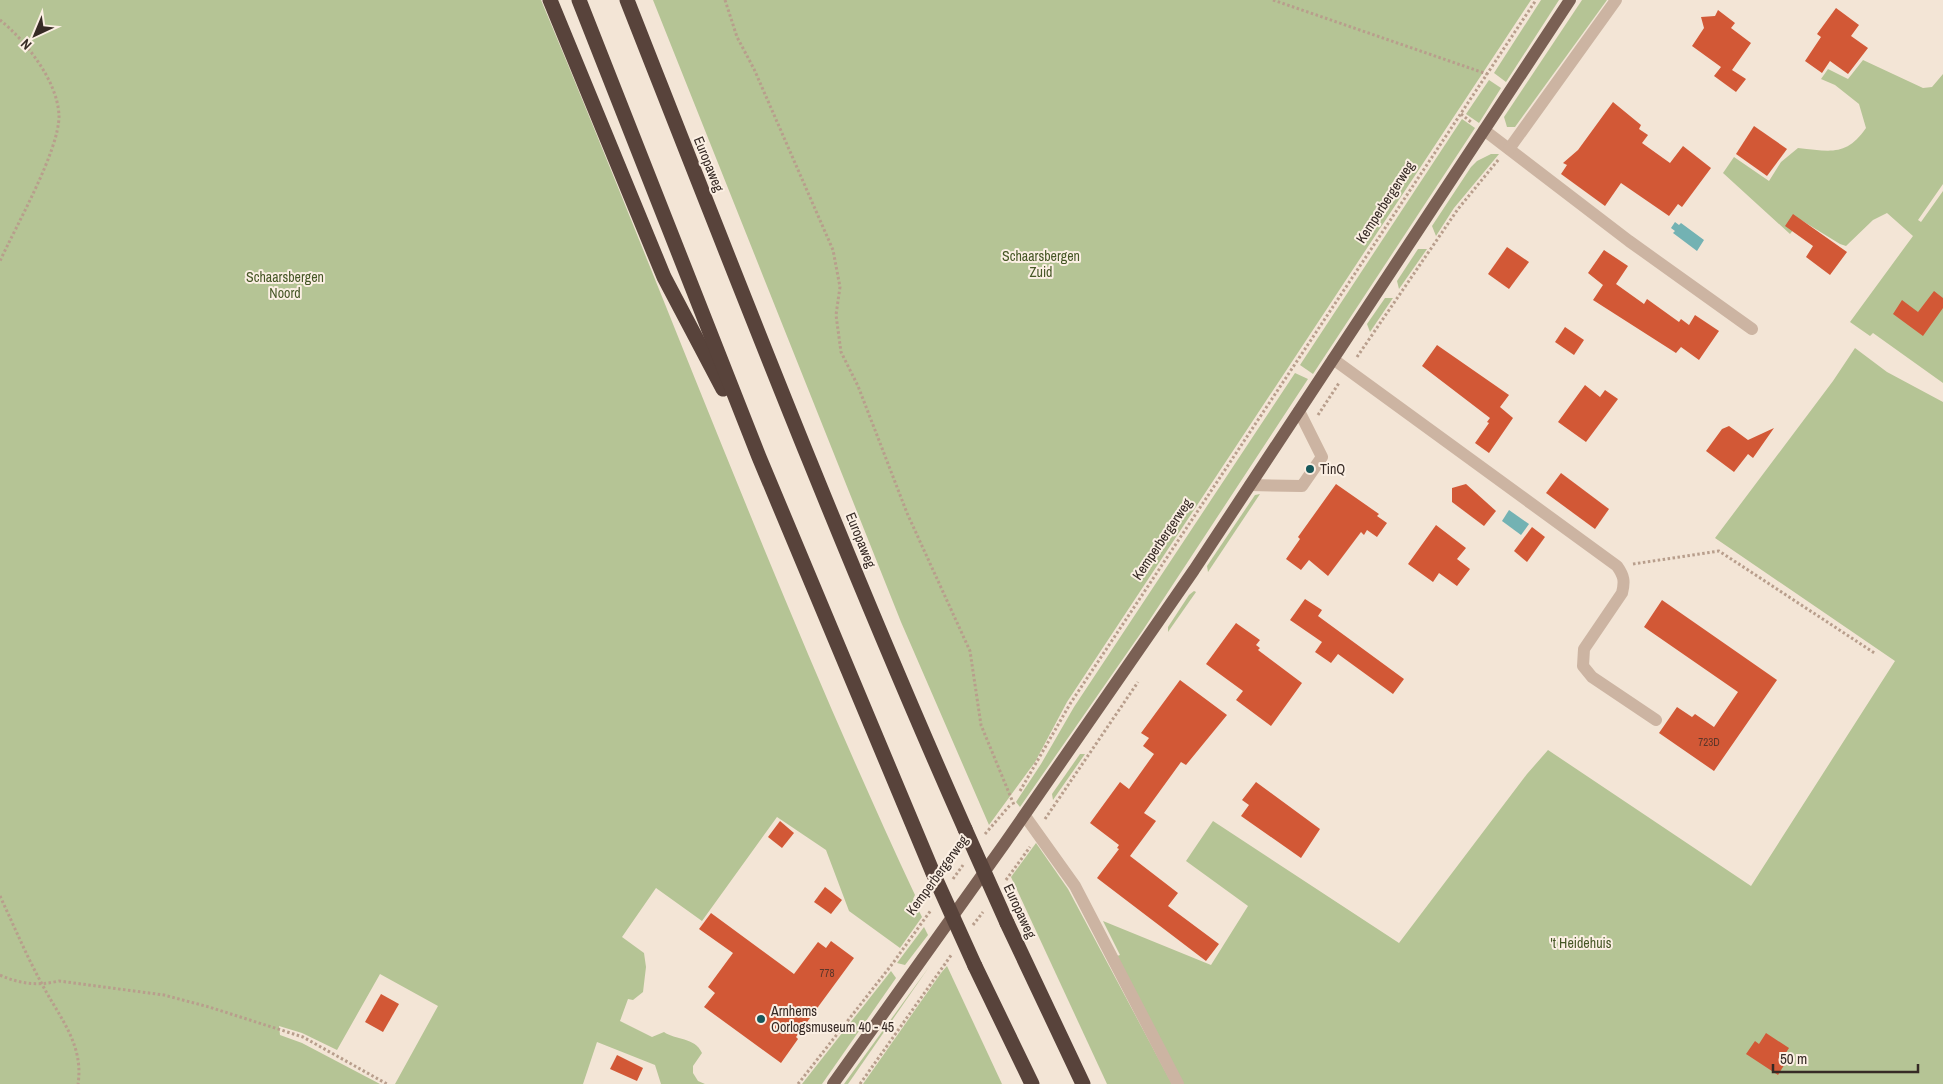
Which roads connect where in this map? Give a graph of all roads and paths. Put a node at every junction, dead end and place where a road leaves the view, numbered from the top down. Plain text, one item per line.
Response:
1 (550, 0) edge
2 (578, 0) edge
3 (627, 0) edge
4 (725, 0) edge
5 (1273, 0) edge
6 (1536, 0) edge
7 (1570, 0) edge
8 (1616, 0) edge
9 (0, 20) edge
10 (1487, 74) junction
11 (1484, 130) junction
12 (1509, 149) junction
13 (0, 261) edge
14 (1752, 329) dead end
15 (1333, 360) junction
16 (1299, 411) junction
17 (759, 457) junction
18 (1250, 485) junction
19 (1617, 566) junction
20 (1876, 654) dead end
21 (1656, 720) dead end
22 (1012, 803) junction
23 (1024, 816) junction
24 (1039, 835) junction
25 (980, 842) dead end
26 (968, 858) dead end
27 (951, 882) dead end
28 (1004, 882) dead end
29 (0, 896) edge
30 (987, 905) dead end
31 (934, 906) dead end
32 (970, 929) dead end
33 (953, 952) dead end
34 (0, 975) edge
35 (42, 985) junction
36 (78, 1084) edge
37 (387, 1084) edge
38 (798, 1084) edge
39 (833, 1084) edge
40 (860, 1084) edge
41 (1032, 1084) edge
42 (1083, 1084) edge
43 (1178, 1084) edge

1 - 17 highway
2 - 17 highway
3 - 42 highway, Europaweg, bridge
4 - 22 path
5 - 10 path
6 - 10 path, Kemperbergerweg
7 - 11 main road
8 - 12 street
9 - 13 path
10 - 22 path, Kemperbergerweg
11 - 12 street
11 - 15 main road
12 - 14 street
15 - 16 main road
15 - 19 street
16 - 18 main road
16 - 18 street
17 - 41 highway, bridge
18 - 23 main road
19 - 20 path
19 - 21 street
22 - 25 path, Kemperbergerweg
23 - 24 street
23 - 39 main road
24 - 28 path
24 - 43 street
26 - 27 path, Kemperbergerweg
29 - 35 path
30 - 32 path
31 - 38 path, Kemperbergerweg
33 - 40 path
34 - 35 path
35 - 36 path
35 - 37 path

